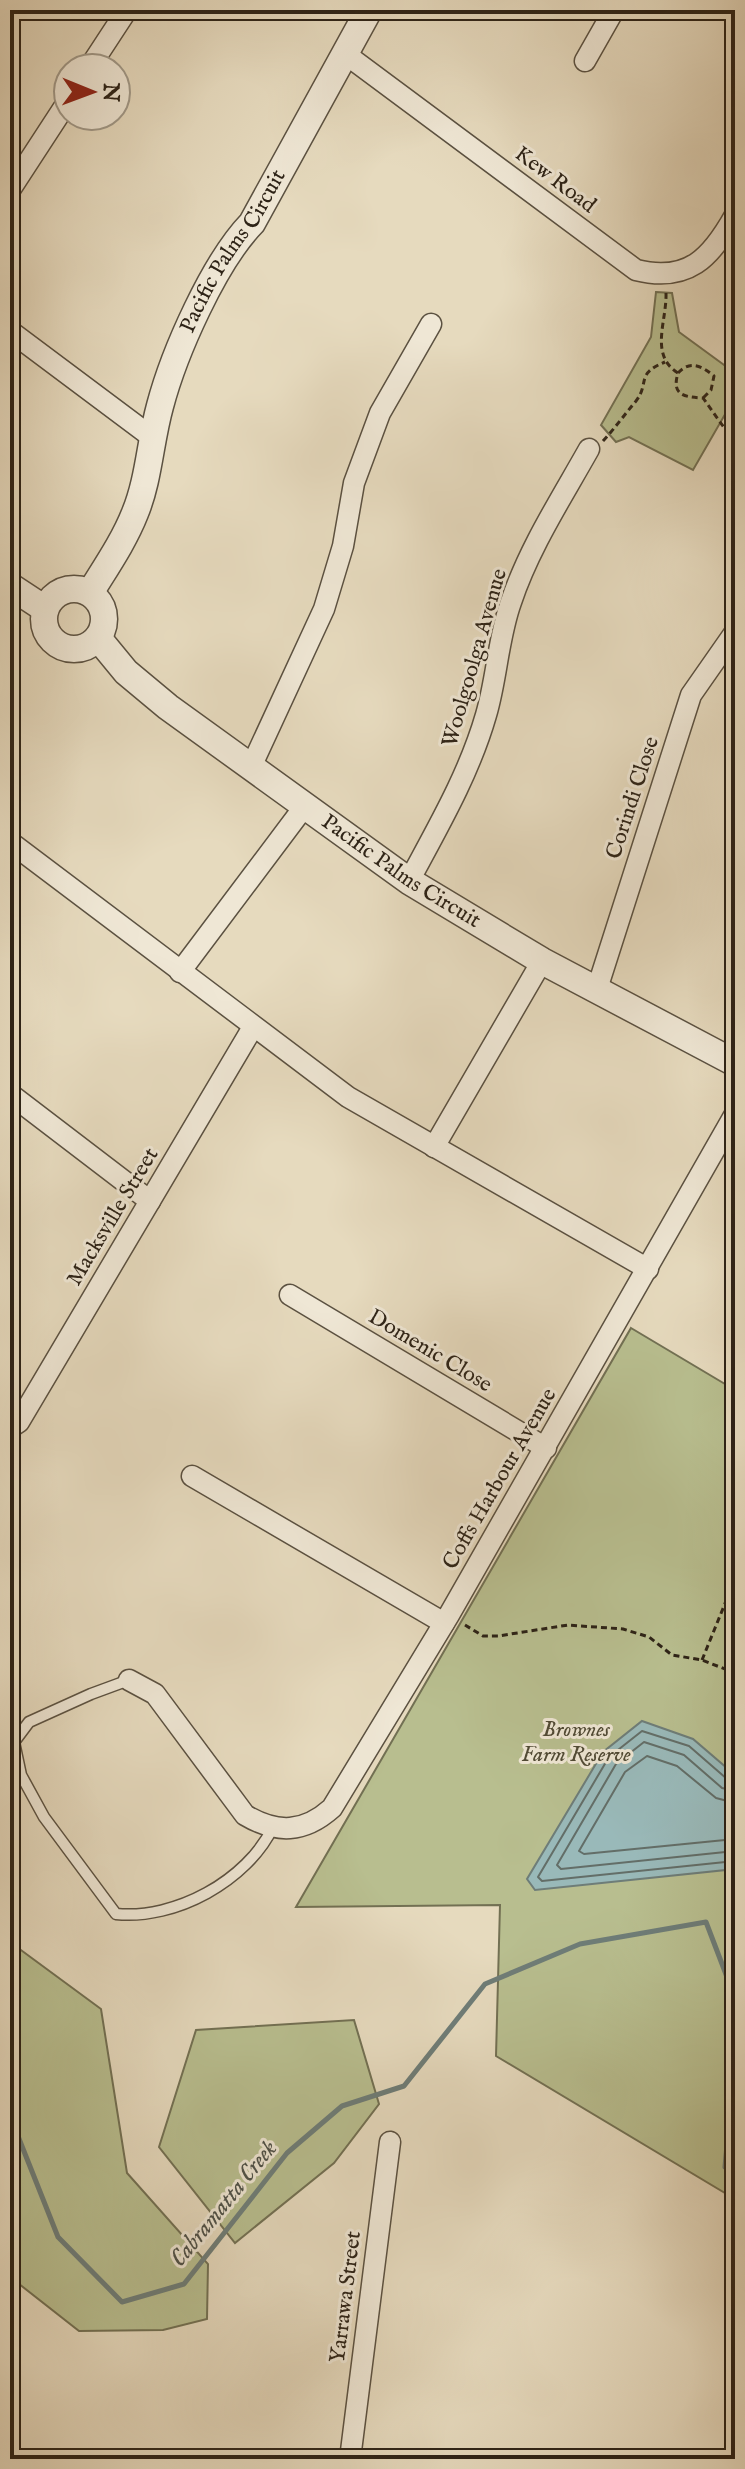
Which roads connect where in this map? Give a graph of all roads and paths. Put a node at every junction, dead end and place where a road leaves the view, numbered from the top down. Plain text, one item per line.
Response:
1 (127, 10) edge
2 (369, 10) edge
3 (614, 10) edge
4 (99, 52) edge
5 (344, 53) junction
6 (585, 61) dead end
7 (52, 126) edge
8 (10, 190) edge
9 (735, 215) edge
10 (665, 274) junction
11 (431, 324) dead end
12 (10, 331) edge
13 (665, 362) junction
14 (678, 373) junction
15 (703, 398) junction
16 (153, 438) junction
17 (735, 443) edge
18 (589, 449) joint
19 (10, 586) edge
20 (90, 593) junction
21 (45, 609) junction
22 (735, 632) edge
23 (98, 638) junction
24 (251, 767) junction
25 (304, 807) junction
26 (10, 842) edge
27 (409, 881) junction
28 (542, 961) junction
29 (180, 972) junction
30 (597, 989) junction
31 (253, 1027) junction
32 (735, 1063) edge
33 (10, 1094) edge
34 (735, 1114) edge
35 (434, 1147) junction
36 (150, 1201) junction
37 (648, 1269) junction
38 (290, 1295) dead end
39 (10, 1428) edge
40 (546, 1448) junction
41 (192, 1476) dead end
42 (735, 1579) edge
43 (453, 1623) junction
44 (702, 1660) junction
45 (735, 1673) edge
46 (129, 1680) joint
47 (273, 1827) junction
48 (390, 2142) dead end
49 (350, 2459) edge

1 - 4 street
2 - 5 street, Pacific Palms Circuit
3 - 6 street
5 - 10 street, Kew Road
5 - 16 street, Pacific Palms Circuit
7 - 8 street
9 - 10 street
10 - 13 path
11 - 24 street
12 - 16 street
13 - 14 path
13 - 18 path
14 - 15 path
14 - 15 path
15 - 17 path
16 - 20 street, Pacific Palms Circuit
18 - 27 street, Woolgoolga Avenue
19 - 21 street
20 - 21 street
20 - 23 street
21 - 23 street
22 - 30 street, Corindi Close
23 - 24 street, Pacific Palms Circuit
24 - 25 street, Pacific Palms Circuit
25 - 27 street, Pacific Palms Circuit
25 - 29 street
26 - 29 street
27 - 28 street, Pacific Palms Circuit
28 - 30 street, Pacific Palms Circuit
28 - 35 street
29 - 31 street
30 - 32 street, Pacific Palms Circuit
31 - 35 street
31 - 36 street, Macksville Street
33 - 36 street
34 - 37 street, Coffs Harbour Avenue
35 - 37 street
36 - 39 street, Macksville Street
37 - 40 street, Coffs Harbour Avenue
38 - 40 street, Domenic Close
40 - 43 street, Coffs Harbour Avenue
41 - 43 street
42 - 44 path
43 - 44 path
43 - 47 street, Coffs Harbour Avenue
44 - 45 path
46 - 47 street
46 - 47 lane
48 - 49 street, Yarrawa Street

